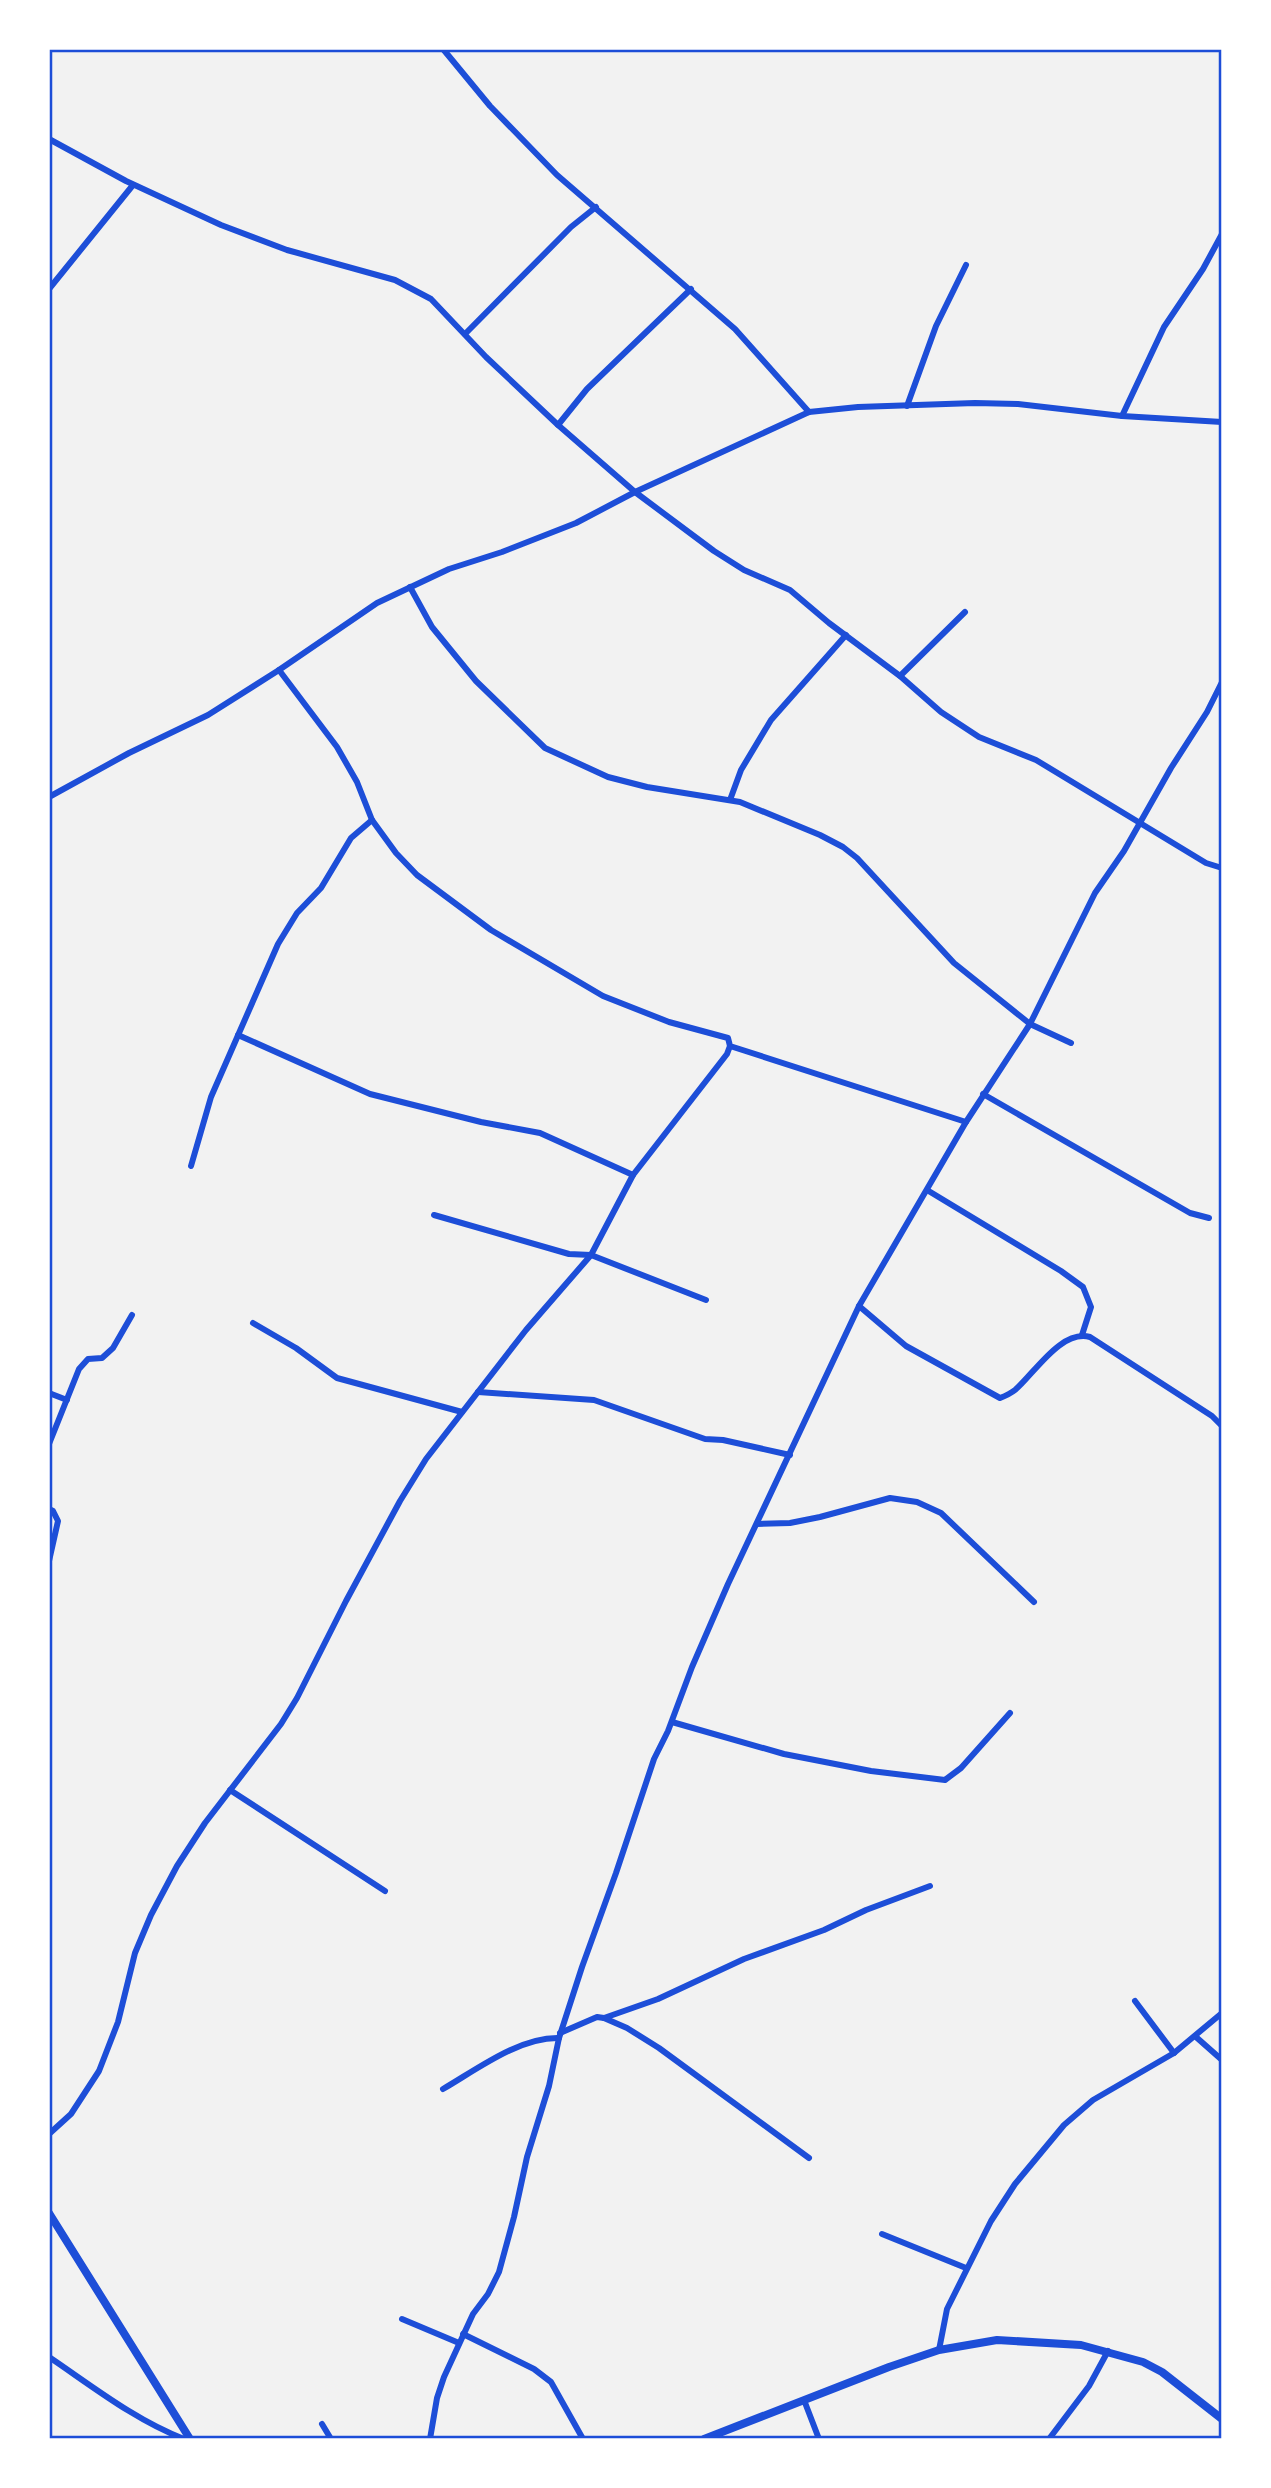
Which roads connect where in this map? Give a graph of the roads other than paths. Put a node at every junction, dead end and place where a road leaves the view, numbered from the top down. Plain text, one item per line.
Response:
1 (443, 49) edge
2 (49, 139) edge
3 (133, 185) junction
4 (596, 207) junction
5 (1222, 234) edge
6 (966, 265) dead end
7 (49, 289) edge
8 (691, 289) junction
9 (465, 334) junction
10 (907, 406) junction
11 (809, 412) junction
12 (1122, 416) junction
13 (1222, 422) edge
14 (558, 425) junction
15 (635, 492) junction
16 (410, 587) junction
17 (965, 612) dead end
18 (846, 635) junction
19 (279, 670) junction
20 (900, 676) junction
21 (1222, 682) edge
22 (49, 797) edge
23 (730, 800) junction
24 (372, 820) junction
25 (1139, 823) junction
26 (1222, 867) edge
27 (1030, 1024) junction
28 (238, 1035) junction
29 (1071, 1043) dead end
30 (730, 1046) junction
31 (983, 1094) junction
32 (966, 1122) junction
33 (191, 1166) dead end
34 (633, 1175) junction
35 (927, 1190) junction
36 (435, 1215) dead end
37 (1209, 1218) dead end
38 (591, 1255) junction
39 (706, 1300) dead end
40 (859, 1306) junction
41 (132, 1315) dead end
42 (253, 1323) dead end
43 (1082, 1335) junction
44 (478, 1392) junction
45 (49, 1393) edge
46 (66, 1400) junction
47 (462, 1412) junction
48 (1222, 1426) edge
49 (49, 1444) edge
50 (790, 1455) junction
51 (49, 1509) edge
52 (757, 1524) junction
53 (49, 1560) edge
54 (1034, 1602) dead end
55 (1010, 1713) dead end
56 (672, 1722) junction
57 (230, 1790) junction
58 (930, 1886) dead end
59 (385, 1891) dead end
60 (1135, 2001) dead end
61 (1222, 2013) edge
62 (604, 2018) junction
63 (559, 2035) junction
64 (1196, 2037) junction
65 (1174, 2053) junction
66 (1222, 2060) edge
67 (443, 2090) dead end
68 (49, 2134) edge
69 (809, 2158) dead end
70 (49, 2213) edge
71 (882, 2234) dead end
72 (966, 2268) junction
73 (401, 2319) dead end
74 (463, 2334) junction
75 (459, 2343) junction
76 (939, 2350) junction
77 (1108, 2351) junction
78 (49, 2357) edge
79 (804, 2400) junction
80 (1222, 2419) edge
81 (323, 2424) dead end
82 (184, 2439) edge
83 (190, 2439) edge
84 (331, 2439) edge
85 (430, 2439) edge
86 (583, 2439) edge
87 (704, 2439) edge
88 (819, 2439) edge
89 (1049, 2439) edge

1 - 4 street
2 - 3 street
3 - 7 street
3 - 9 street
4 - 8 street
4 - 9 street
5 - 12 street
6 - 10 street
8 - 11 street
8 - 14 street
9 - 14 street
10 - 11 street
10 - 12 street
11 - 15 street
12 - 13 street
14 - 15 street
15 - 16 street
15 - 18 street
16 - 19 street
16 - 23 street
17 - 20 street
18 - 20 street
18 - 23 street
19 - 22 street
19 - 24 street
20 - 25 street
21 - 25 street
23 - 27 street
24 - 28 street
24 - 30 street
25 - 26 street
25 - 27 street
27 - 29 street
27 - 31 street
28 - 33 street
28 - 34 street
30 - 32 street
30 - 34 street
31 - 32 street
31 - 37 street
32 - 35 street
34 - 38 street
35 - 40 street
35 - 43 street
36 - 38 street
38 - 39 street
38 - 44 street
40 - 43 street
40 - 50 street
41 - 46 street
42 - 47 street
43 - 48 street
44 - 47 street
44 - 50 street
45 - 46 street
46 - 49 street
47 - 57 street
50 - 52 street
51 - 53 street
52 - 54 street
52 - 56 street
55 - 56 street
56 - 63 street
57 - 59 street
57 - 68 street
58 - 62 street
60 - 65 street
61 - 64 street
62 - 63 street
62 - 69 street
63 - 67 street
63 - 74 street
64 - 65 street
64 - 66 street
65 - 72 street
70 - 83 main road
71 - 72 street
72 - 76 street
73 - 75 street
74 - 75 street
74 - 86 street
75 - 85 street
76 - 77 main road
76 - 79 main road
77 - 80 main road
77 - 89 street
78 - 82 street
79 - 87 main road
79 - 88 street
81 - 84 street

